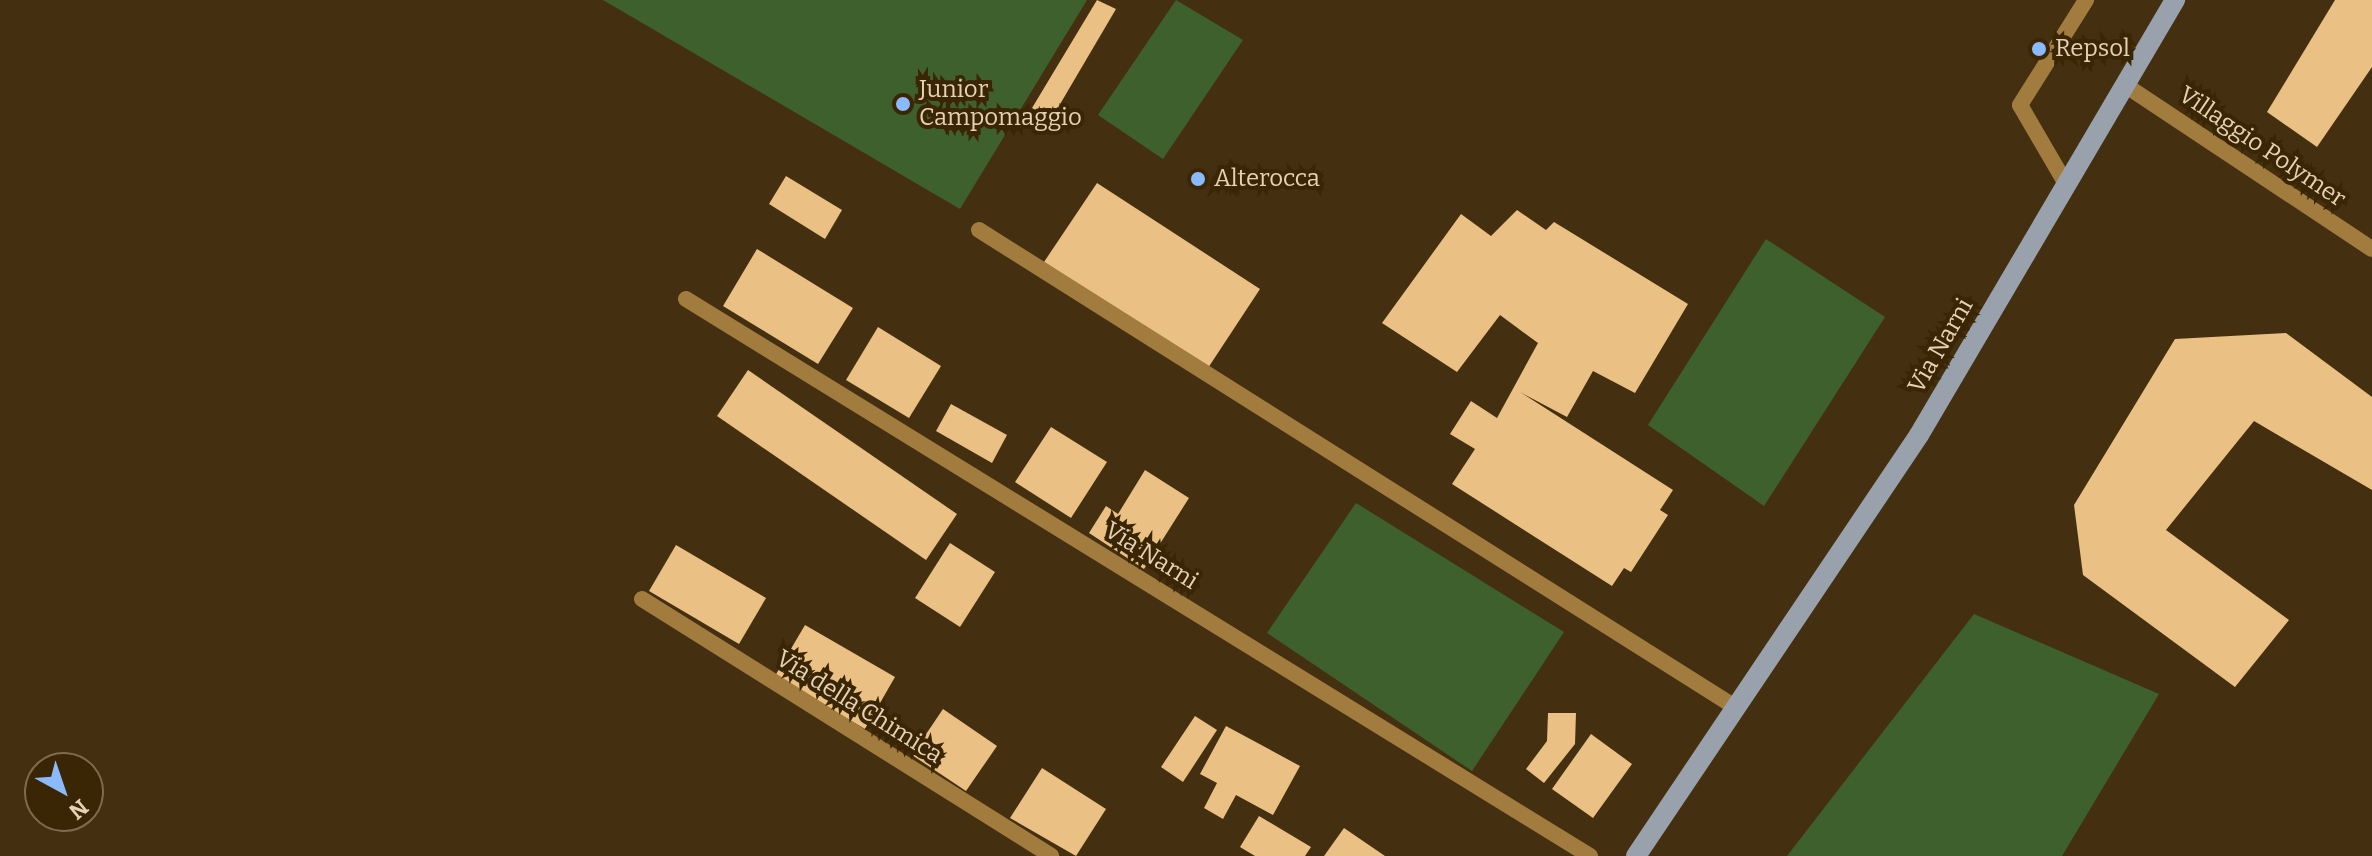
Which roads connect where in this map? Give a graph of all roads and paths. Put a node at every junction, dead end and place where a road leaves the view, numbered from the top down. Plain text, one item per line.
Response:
1 (2086, 0) edge
2 (2175, 0) edge
3 (2125, 85) junction
4 (2066, 184) junction
5 (979, 230) dead end
6 (2372, 249) edge
7 (686, 299) dead end
8 (642, 599) dead end
9 (1735, 707) junction
10 (1051, 856) edge
11 (1590, 856) edge
12 (1636, 856) edge

1 - 4 street
2 - 3 main road, Via Narni
3 - 4 main road, Via Narni
3 - 6 street, Villaggio Polymer
4 - 9 main road, Via Narni
5 - 9 street
7 - 11 street, Via Narni
8 - 10 street, Via della Chimica
9 - 12 main road, Via Narni

